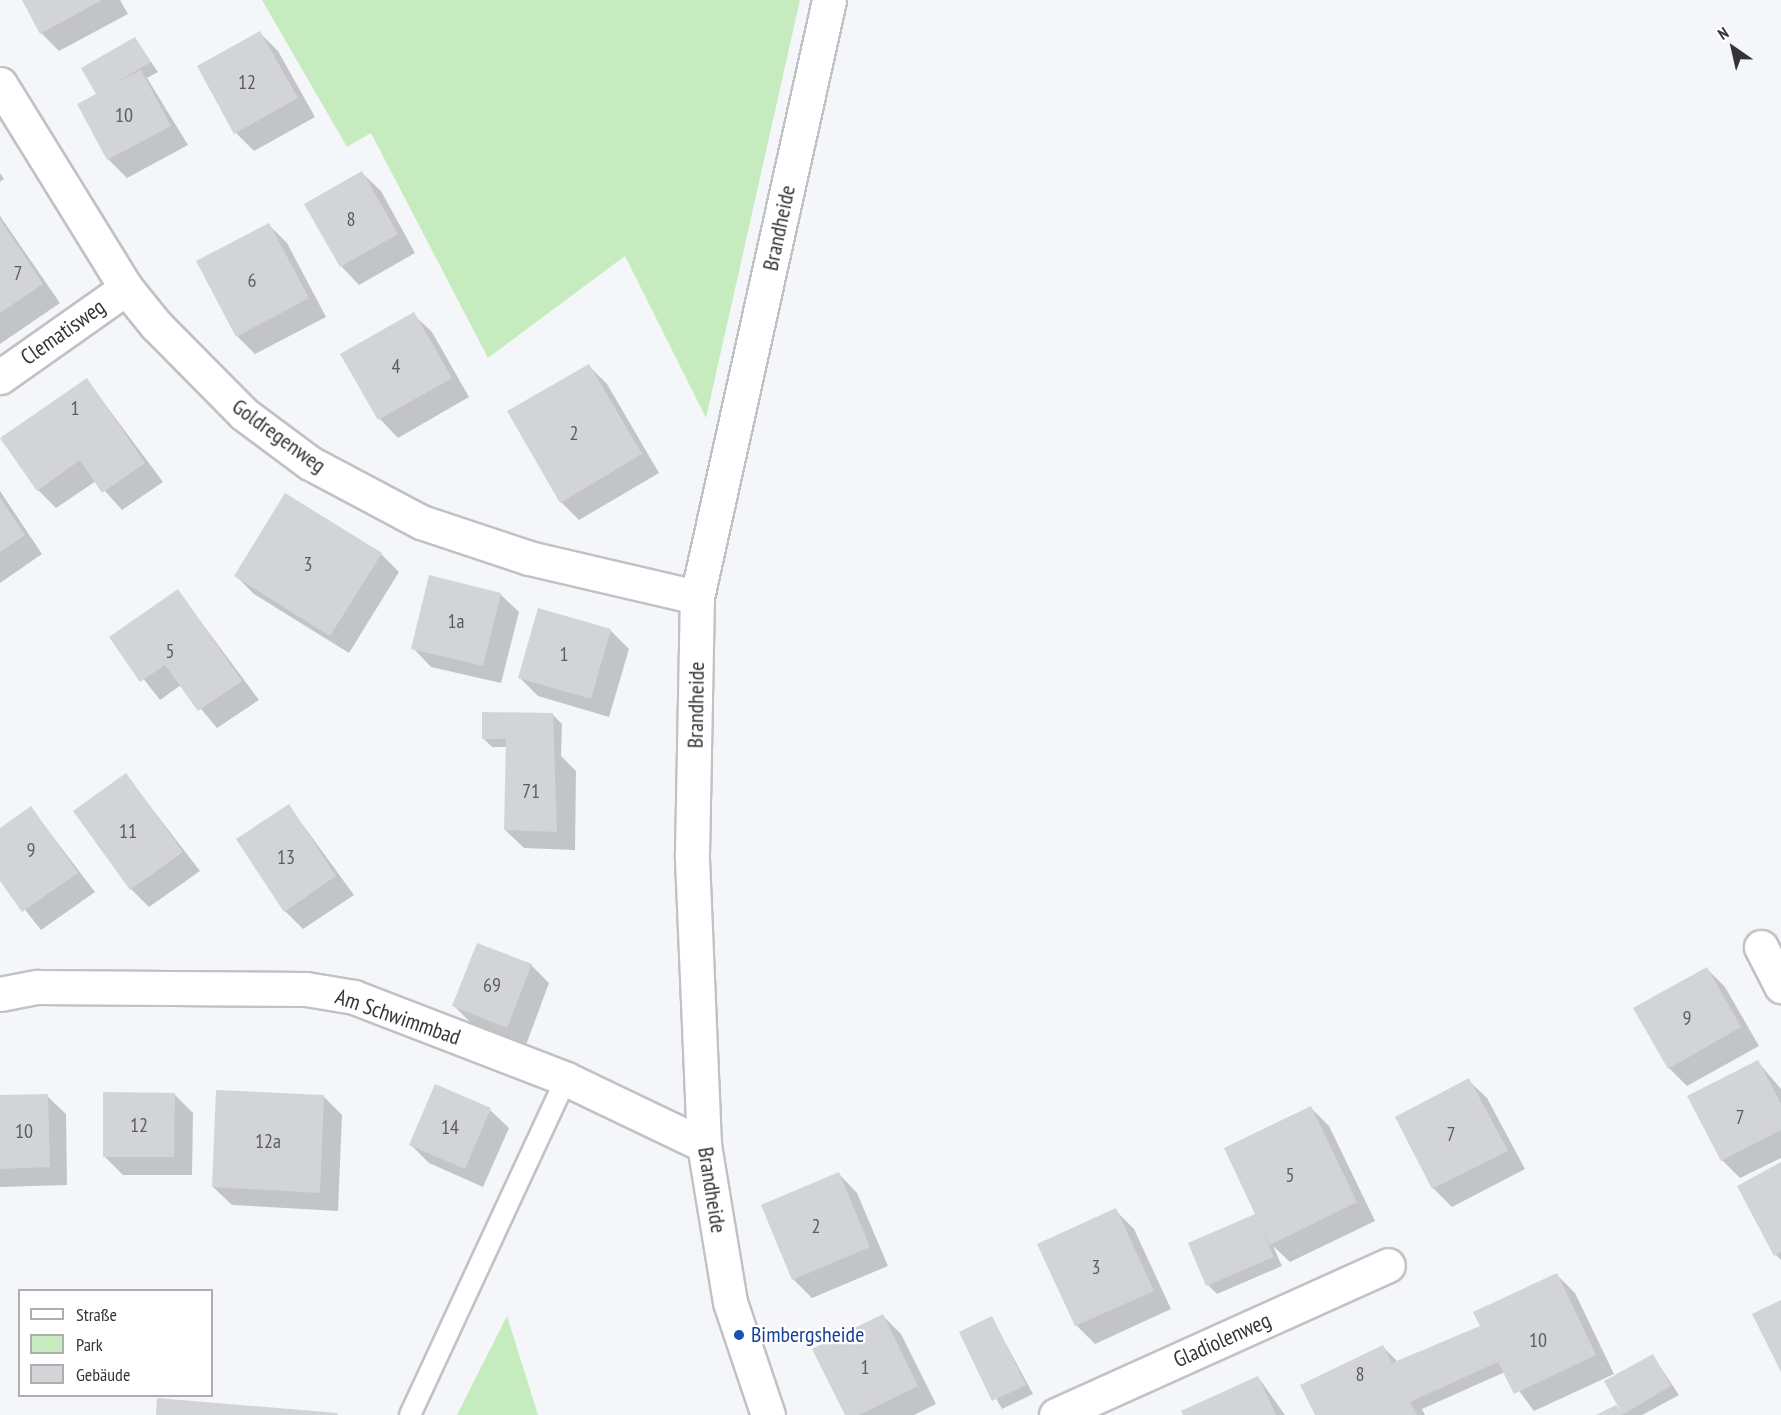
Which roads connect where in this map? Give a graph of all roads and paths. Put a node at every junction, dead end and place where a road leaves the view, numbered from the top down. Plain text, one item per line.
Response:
1 (829, 0) edge
2 (0, 84) edge
3 (126, 288) junction
4 (0, 377) edge
5 (698, 597) junction
6 (1761, 947) dead end
7 (1781, 986) edge
8 (0, 994) edge
9 (566, 1079) junction
10 (704, 1145) junction
11 (1388, 1265) dead end
12 (410, 1415) edge
13 (768, 1415) edge
14 (1056, 1415) edge

1 - 5 street, Brandheide
2 - 3 street, Goldregenweg
3 - 4 street, Clematisweg
3 - 5 street, Goldregenweg
5 - 10 street, Brandheide
6 - 7 street
8 - 9 street, Am Schwimmbad
9 - 10 street, Am Schwimmbad
9 - 12 lane
10 - 13 street, Brandheide
11 - 14 street, Gladiolenweg

